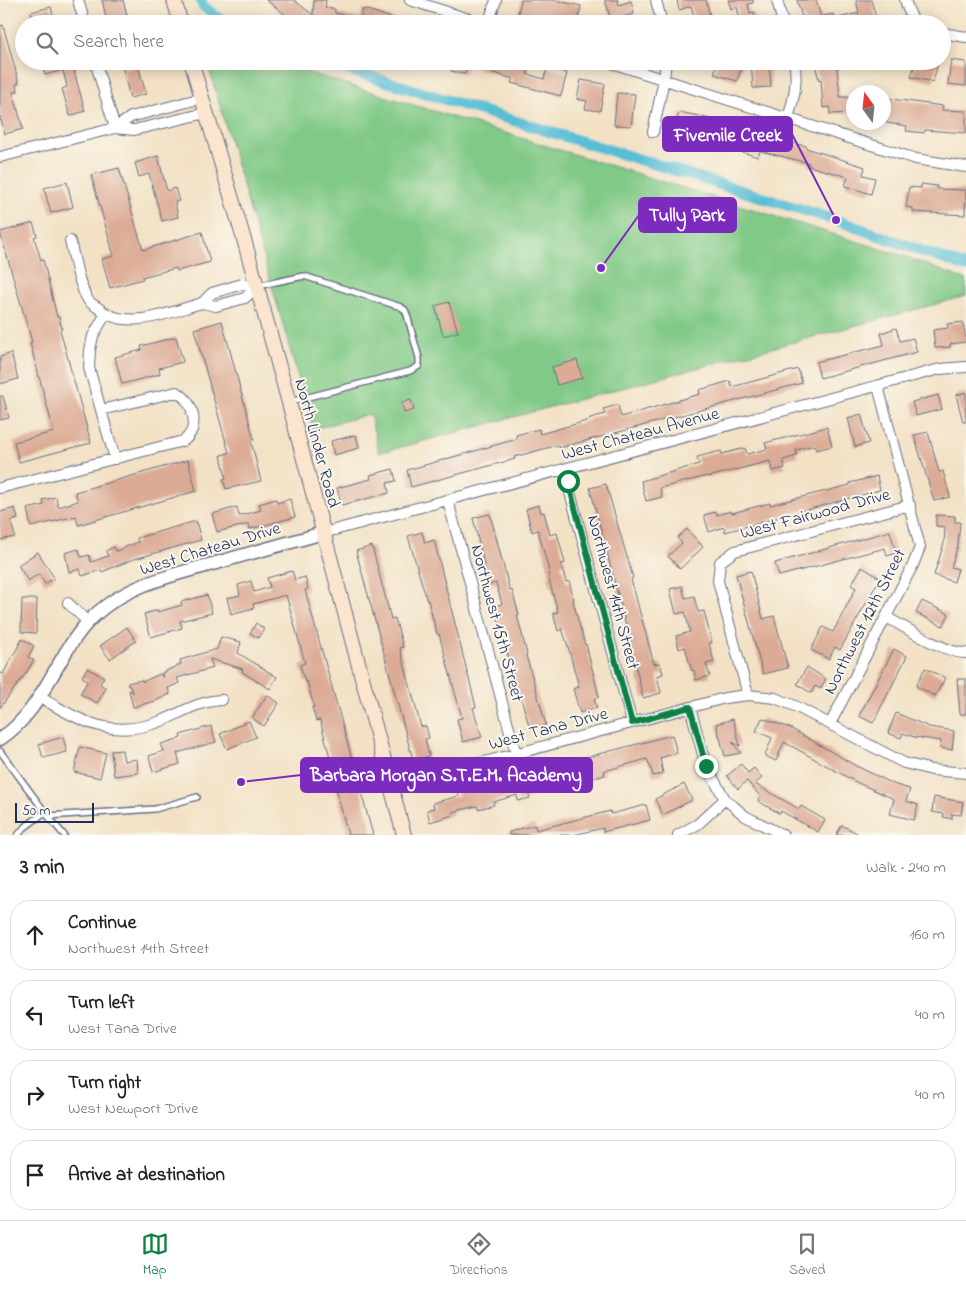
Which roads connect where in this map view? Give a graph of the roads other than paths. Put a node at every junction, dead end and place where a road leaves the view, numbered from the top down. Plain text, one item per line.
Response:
1 (78, 0) edge
2 (174, 0) edge
3 (410, 0) edge
4 (496, 0) edge
5 (656, 0) edge
6 (777, 0) edge
7 (906, 0) edge
8 (82, 15) edge
9 (178, 15) edge
10 (456, 15) edge
11 (491, 15) edge
12 (660, 15) edge
13 (781, 15) edge
14 (911, 15) edge
15 (951, 34) edge
16 (966, 37) edge
17 (98, 70) edge
18 (194, 70) edge
19 (635, 70) edge
20 (665, 70) edge
21 (795, 70) edge
22 (664, 79) junction
23 (202, 98) junction
24 (206, 113) junction
25 (788, 118) junction
26 (115, 128) junction
27 (653, 132) dead end
28 (0, 157) edge
29 (966, 167) edge
30 (70, 241) dead end
31 (257, 286) junction
32 (105, 315) junction
33 (966, 367) edge
34 (878, 386) junction
35 (289, 402) junction
36 (101, 410) junction
37 (115, 459) junction
38 (564, 470) junction
39 (0, 488) edge
40 (448, 501) junction
41 (910, 505) junction
42 (322, 533) junction
43 (68, 602) dead end
44 (886, 617) junction
45 (88, 622) junction
46 (966, 653) edge
47 (748, 695) junction
48 (40, 697) junction
49 (222, 700) dead end
50 (690, 707) junction
51 (632, 723) junction
52 (830, 724) junction
53 (0, 739) edge
54 (0, 751) edge
55 (516, 754) junction
56 (966, 773) edge
57 (391, 787) junction
58 (197, 797) dead end
59 (724, 799) junction
60 (46, 814) junction
61 (18, 835) edge
62 (64, 835) edge
63 (404, 835) edge
64 (678, 835) edge
65 (783, 835) edge

1 - 8 street
2 - 9 main road
3 - 10 street
4 - 11 street
5 - 12 street
6 - 13 street
7 - 14 street
15 - 16 street
17 - 26 street
18 - 23 main road, North Linder Road
19 - 22 street
20 - 22 street
21 - 25 street
22 - 25 street
22 - 27 street
23 - 24 main road, North Linder Road
23 - 26 street
24 - 26 street
24 - 31 main road, North Linder Road
25 - 29 street
26 - 28 street
30 - 32 street
31 - 32 street
31 - 35 main road, North Linder Road
31 - 35 lane
32 - 36 street
33 - 34 street, West Chateau Avenue
34 - 38 street, West Chateau Avenue
34 - 41 street, Northwest 12th Street
35 - 42 main road, North Linder Road
36 - 37 street
36 - 37 street
37 - 39 street
38 - 40 street, West Chateau Avenue
38 - 51 street, Northwest 14th Street
40 - 42 street, West Chateau Avenue
40 - 55 street, Northwest 15th Street
41 - 44 street, Northwest 12th Street
41 - 47 street, West Fairwood Drive
42 - 45 street, West Chateau Drive
42 - 57 main road, North Linder Road
43 - 45 street
44 - 46 street
44 - 52 street, Northwest 12th Street
45 - 48 street, West Chateau Drive
47 - 50 street, West Tana Drive
47 - 52 street, West Tana Drive
48 - 49 street
48 - 53 street, West Chateau Drive
50 - 51 street, West Tana Drive
50 - 59 street
51 - 55 street, West Tana Drive
52 - 56 street, West Tana Drive
54 - 60 lane
55 - 57 street, West Tana Drive
57 - 63 main road, North Linder Road
58 - 60 lane
59 - 64 street
59 - 65 street
60 - 61 lane
60 - 62 lane

